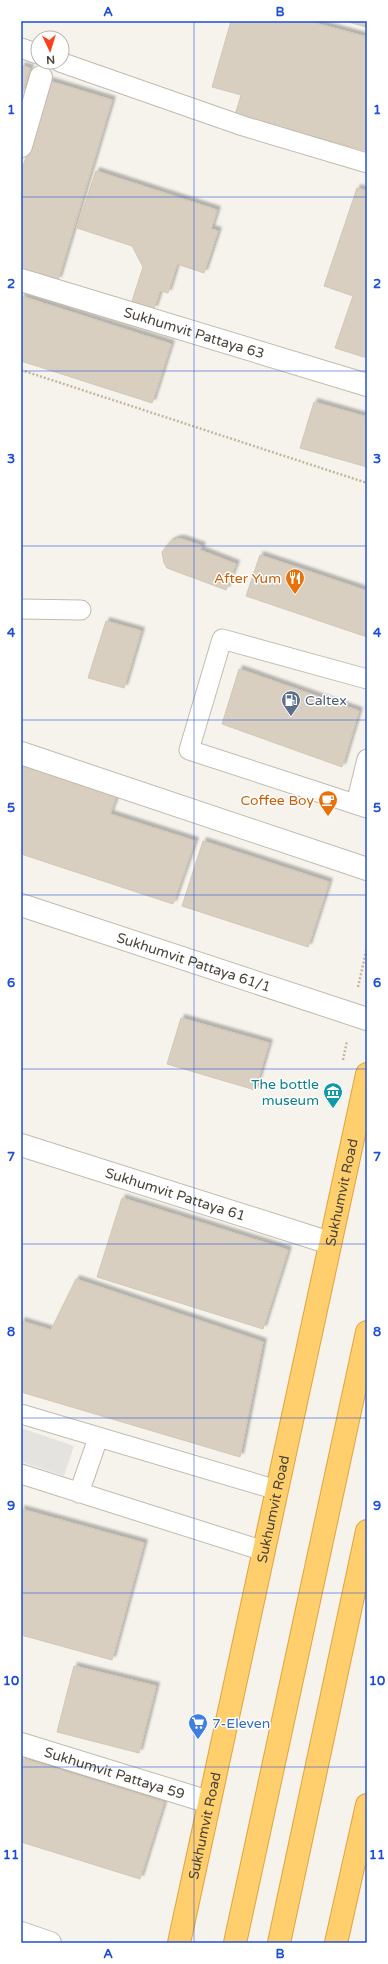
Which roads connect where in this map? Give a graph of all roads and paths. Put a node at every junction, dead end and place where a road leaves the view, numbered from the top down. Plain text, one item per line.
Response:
1 (70, 65) edge
2 (41, 77) dead end
3 (21, 146) edge
4 (367, 163) edge
5 (21, 280) edge
6 (21, 370) edge
7 (367, 385) edge
8 (367, 483) edge
9 (21, 609) edge
10 (80, 610) dead end
11 (367, 679) edge
12 (21, 753) edge
13 (367, 759) edge
14 (362, 806) edge
15 (367, 869) edge
16 (21, 905) edge
17 (367, 1019) edge
18 (367, 1074) edge
19 (21, 1145) edge
20 (330, 1243) junction
21 (367, 1332) edge
22 (21, 1414) edge
23 (98, 1438) junction
24 (21, 1474) edge
25 (277, 1490) junction
26 (80, 1493) junction
27 (367, 1531) edge
28 (264, 1550) junction
29 (21, 1744) edge
30 (209, 1802) junction
31 (366, 1812) edge
32 (21, 1933) edge
33 (50, 1943) edge
34 (179, 1943) edge
35 (235, 1943) edge
36 (279, 1943) edge
37 (336, 1943) edge

1 - 4 lane
2 - 3 street
5 - 7 street, Sukhumvit Pattaya 63
6 - 8 path
9 - 10 lane
11 - 14 lane
12 - 15 street
13 - 14 lane
16 - 17 street, Sukhumvit Pattaya 61/1
18 - 20 highway, Sukhumvit Road
19 - 20 street, Sukhumvit Pattaya 61
20 - 25 highway, Sukhumvit Road
21 - 35 highway
22 - 23 lane
23 - 25 lane
23 - 26 lane
24 - 26 lane
25 - 28 highway, Sukhumvit Road
26 - 28 lane
27 - 36 highway
28 - 30 highway, Sukhumvit Road
29 - 30 street, Sukhumvit Pattaya 59
30 - 34 highway, Sukhumvit Road
31 - 37 highway
32 - 33 street

